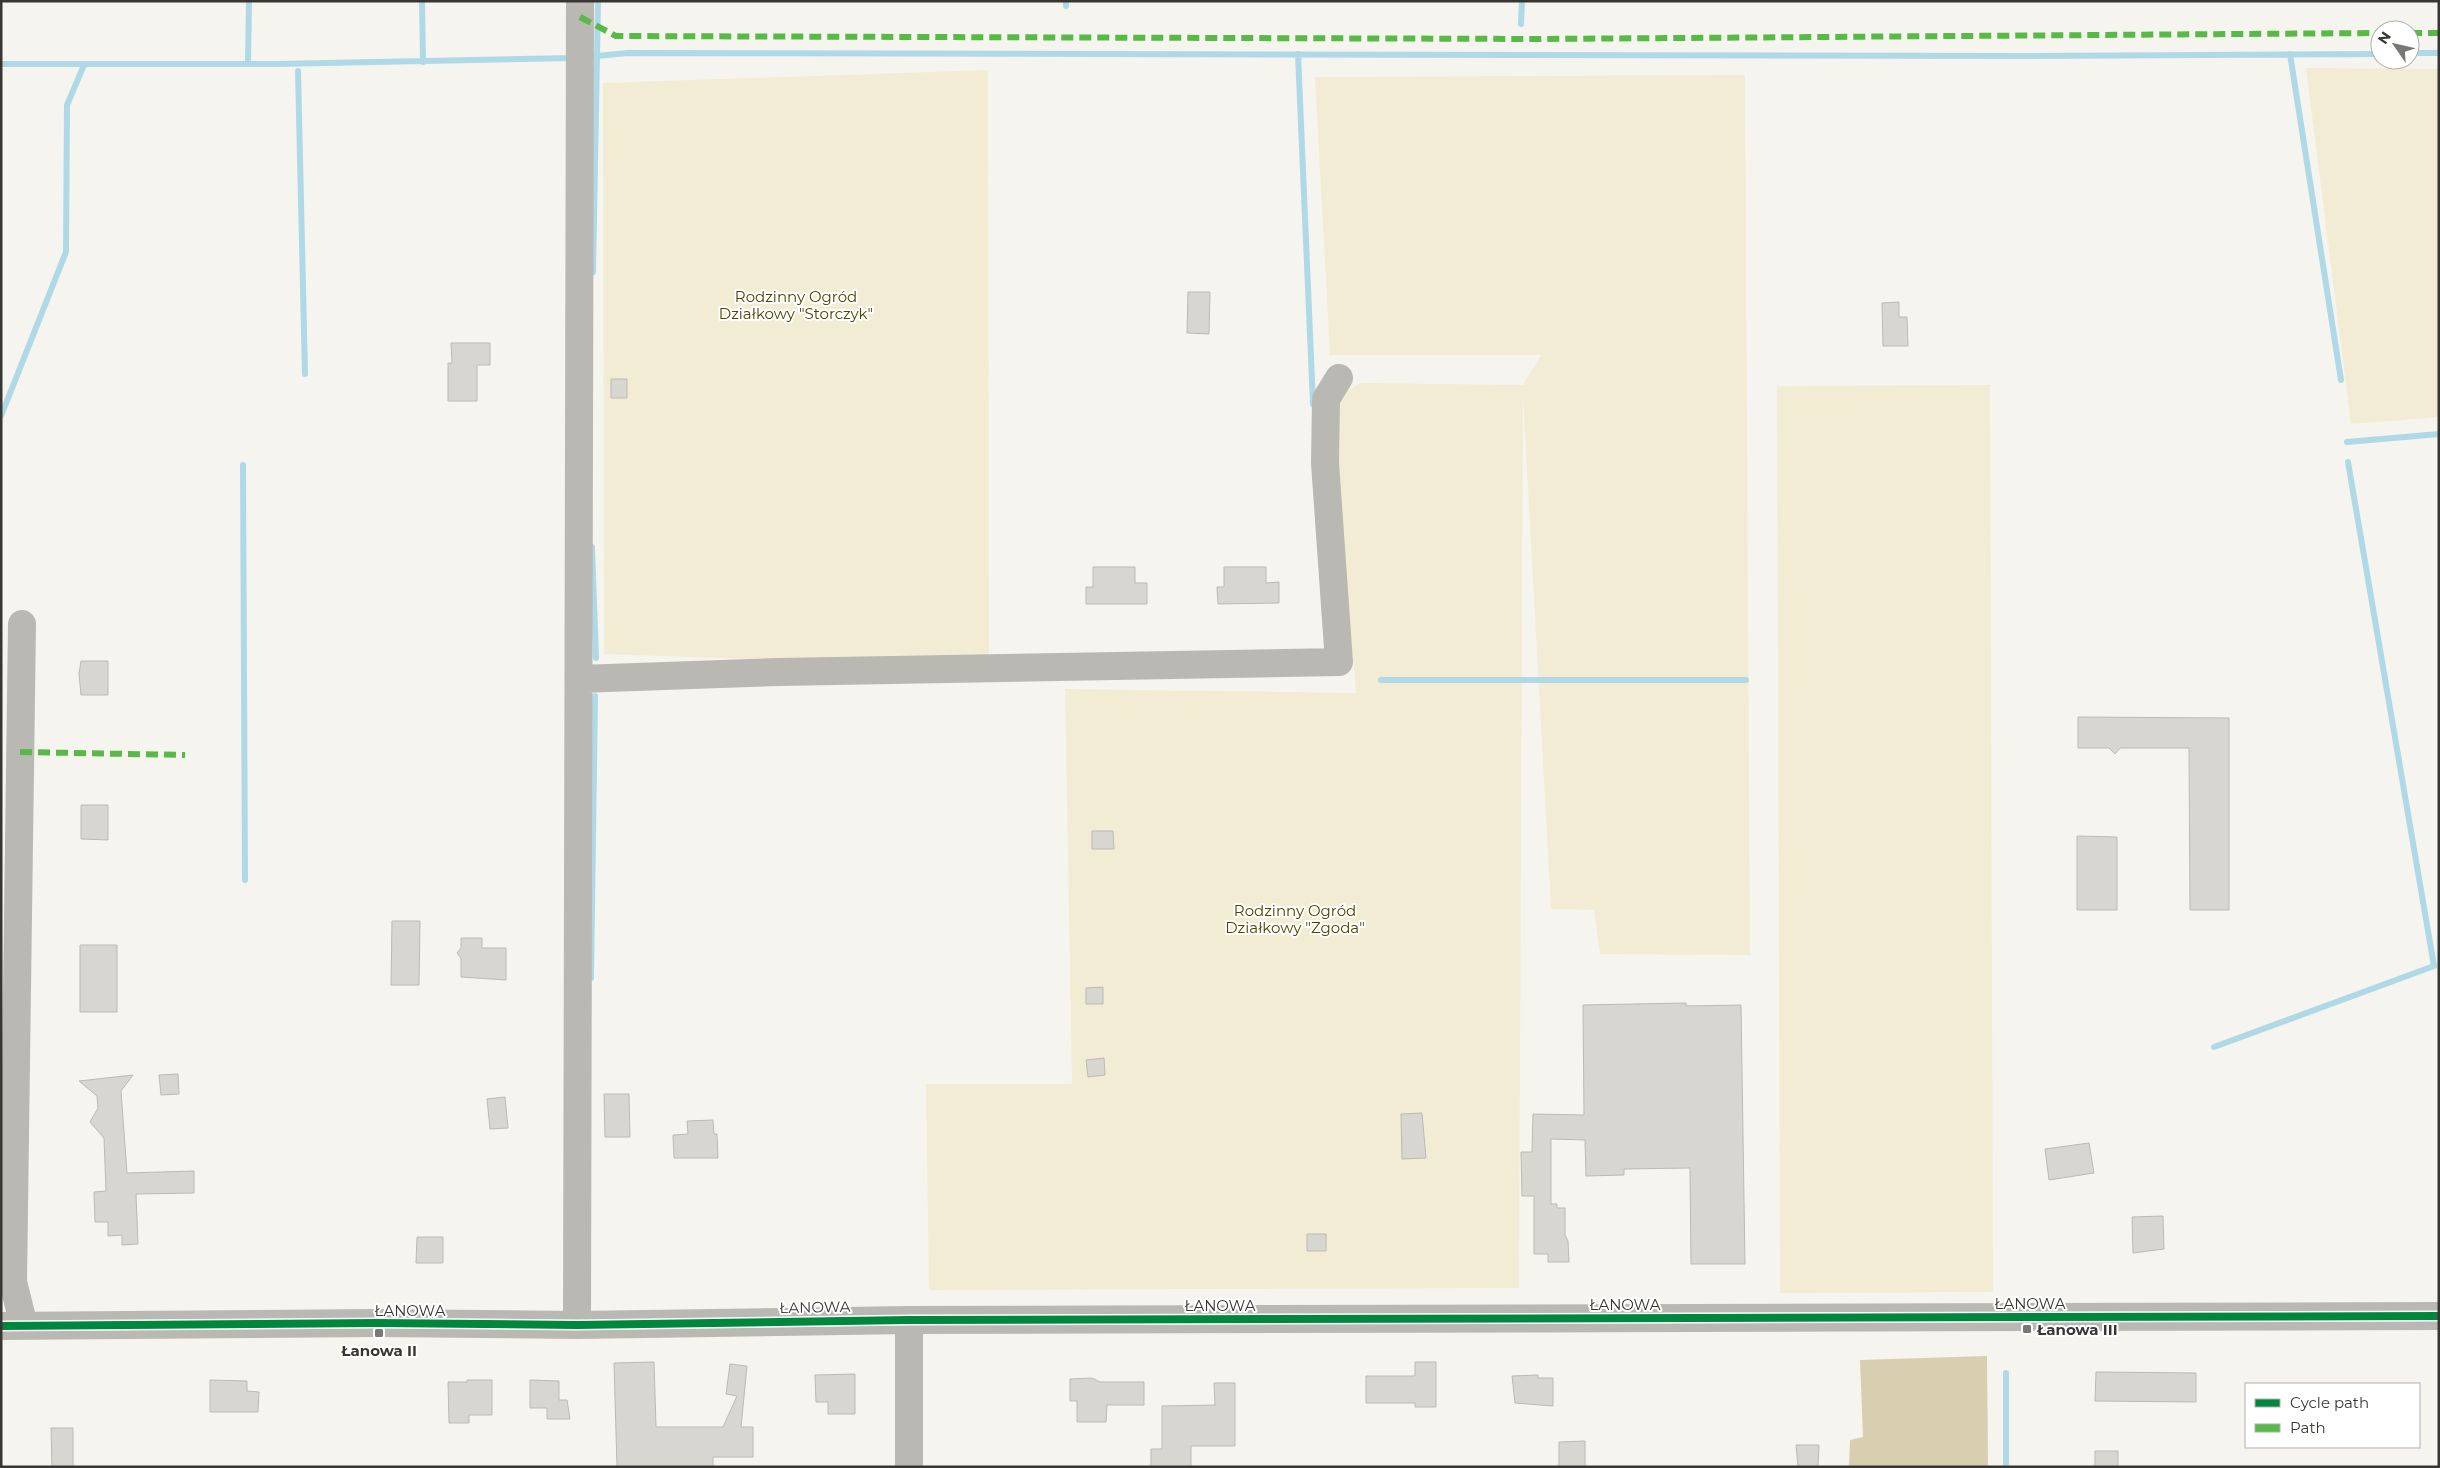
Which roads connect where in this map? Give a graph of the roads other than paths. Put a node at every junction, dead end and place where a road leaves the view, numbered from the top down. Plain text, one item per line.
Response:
1 (580, 1) edge
2 (1339, 378) dead end
3 (22, 624) dead end
4 (580, 679) junction
5 (2439, 1316) edge
6 (909, 1320) junction
7 (578, 1325) junction
8 (12, 1326) edge
9 (909, 1467) edge

1 - 4 street
2 - 4 street
3 - 8 street
4 - 7 street
5 - 6 street, ŁANOWA
6 - 7 street, ŁANOWA
6 - 9 street
7 - 8 street, ŁANOWA

